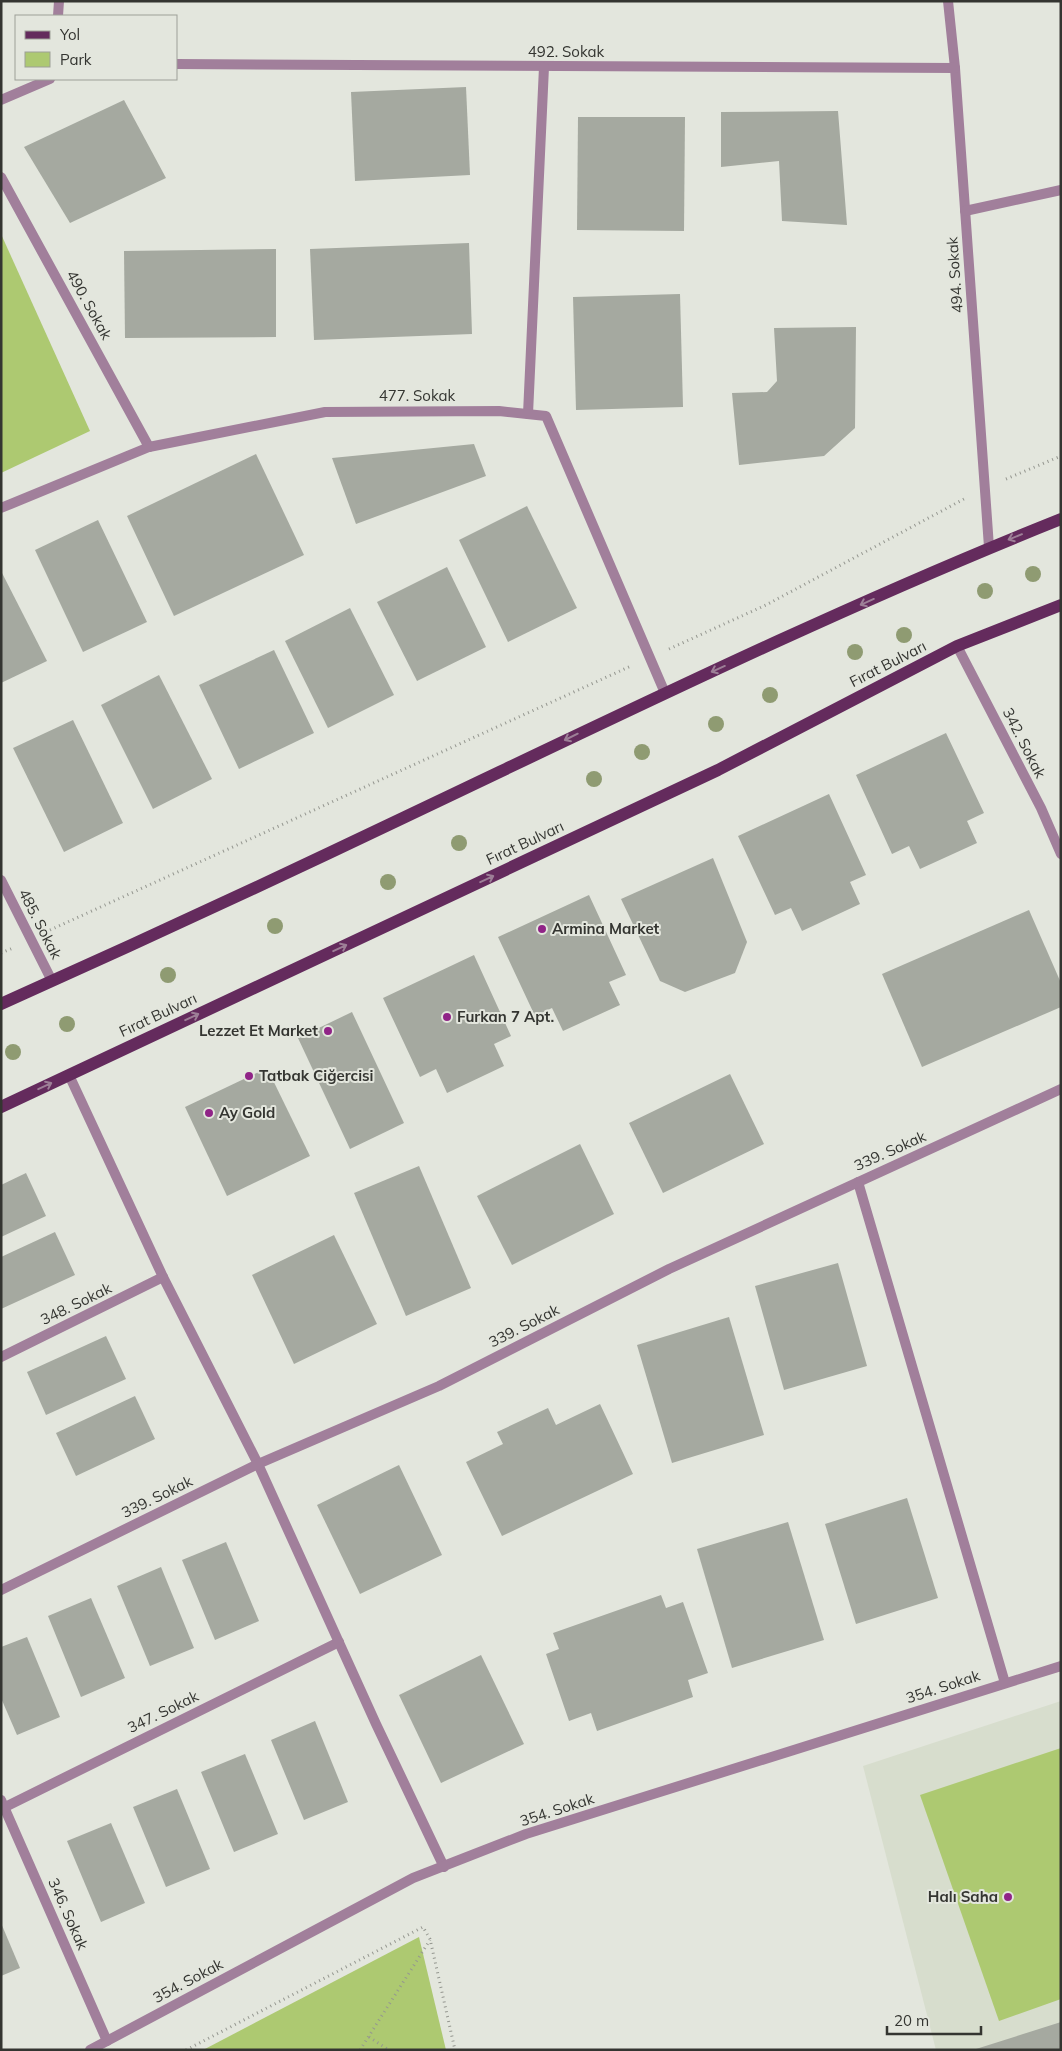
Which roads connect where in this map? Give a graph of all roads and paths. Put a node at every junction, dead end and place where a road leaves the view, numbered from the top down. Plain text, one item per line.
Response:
1 (59, 1) edge
2 (948, 1) edge
3 (58, 15) edge
4 (178, 64) edge
5 (544, 66) junction
6 (956, 68) junction
7 (48, 80) edge
8 (1, 100) edge
9 (1, 177) edge
10 (1061, 190) edge
11 (965, 211) junction
12 (528, 414) junction
13 (150, 447) junction
14 (1061, 456) edge
15 (984, 488) junction
16 (1, 508) edge
17 (1061, 519) edge
18 (989, 548) junction
19 (1061, 605) edge
20 (957, 646) junction
21 (648, 658) junction
22 (665, 693) junction
23 (1061, 854) edge
24 (1, 880) edge
25 (31, 939) junction
26 (1, 953) edge
27 (52, 981) junction
28 (1, 1004) edge
29 (69, 1076) junction
30 (1061, 1089) edge
31 (1, 1107) edge
32 (858, 1182) junction
33 (164, 1277) junction
34 (1, 1357) edge
35 (258, 1464) junction
36 (1, 1590) edge
37 (339, 1642) junction
38 (1061, 1666) edge
39 (1005, 1683) junction
40 (2, 1805) edge
41 (444, 1867) junction
42 (430, 1939) junction
43 (368, 2036) junction
44 (107, 2041) junction
45 (90, 2050) edge
46 (186, 2050) edge
47 (360, 2050) edge
48 (389, 2050) edge
49 (455, 2050) edge

1 - 3 street
2 - 6 street, 494. Sokak
4 - 5 street, 492. Sokak
5 - 6 street, 492. Sokak
5 - 12 street
6 - 11 street, 494. Sokak
7 - 8 street
9 - 13 street, 490. Sokak
10 - 11 street
11 - 15 street, 494. Sokak
12 - 13 street, 477. Sokak
12 - 21 street, 477. Sokak
13 - 16 street, 477. Sokak
14 - 15 path
15 - 18 street, 494. Sokak
15 - 21 path
17 -> 18 main road
18 -> 22 main road
19 - 20 main road, Fırat Bulvarı
20 - 23 street, 342. Sokak
29 -> 20 main road, Fırat Bulvarı
21 - 22 street, 477. Sokak
21 - 25 path
22 -> 27 main road
24 - 25 street, 485. Sokak
25 - 26 path
25 - 27 street, 485. Sokak
27 - 28 main road
31 -> 29 main road, Fırat Bulvarı
29 - 33 street
30 - 32 street, 339. Sokak
32 - 35 street, 339. Sokak
32 - 39 street
33 - 34 street, 348. Sokak
33 - 35 street
35 - 36 street, 339. Sokak
35 - 37 street
37 - 40 street, 347. Sokak
37 - 41 street
38 - 39 street, 354. Sokak
39 - 41 street, 354. Sokak
40 - 44 street, 346. Sokak
41 - 44 street, 354. Sokak
42 - 43 path
42 - 46 path
42 - 49 path
43 - 47 path
43 - 48 path
44 - 45 street, 354. Sokak

